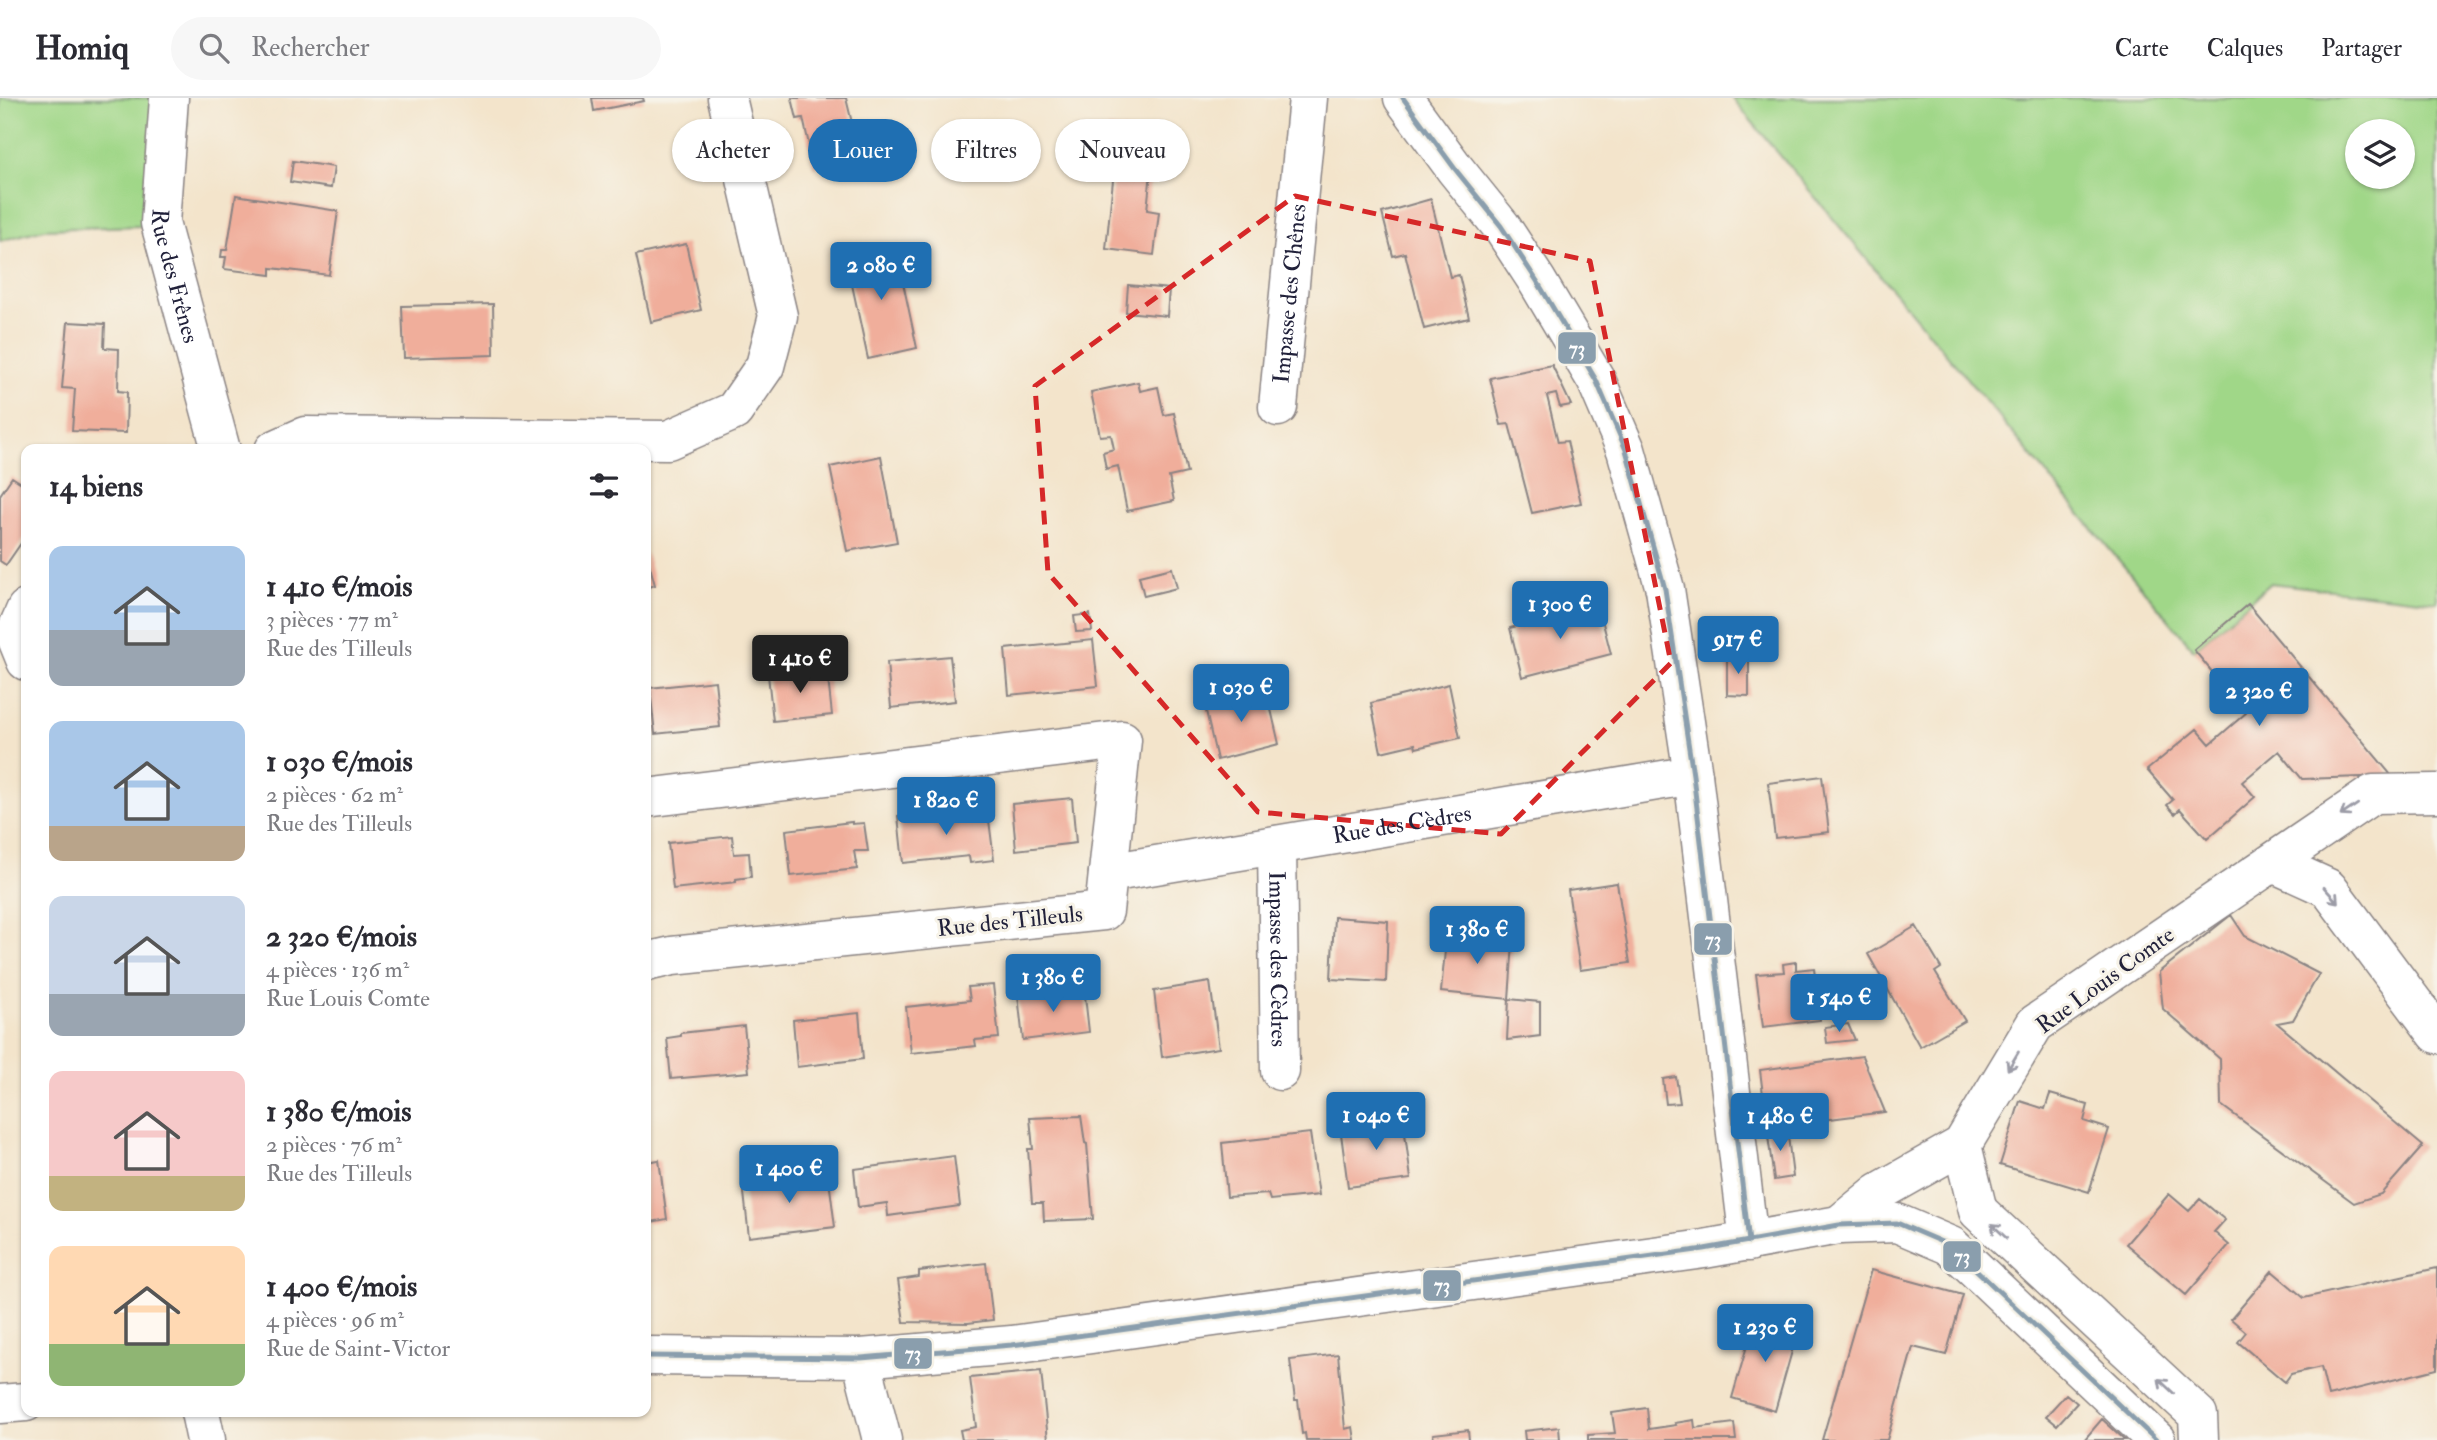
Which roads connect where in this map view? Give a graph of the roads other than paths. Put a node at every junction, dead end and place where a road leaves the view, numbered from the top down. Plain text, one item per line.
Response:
1 (169, 98) edge
2 (727, 98) edge
3 (1308, 98) edge
4 (1403, 98) edge
5 (1278, 407) dead end
6 (219, 444) edge
7 (287, 444) edge
8 (21, 620) edge
9 (21, 649) edge
10 (1693, 775) junction
11 (2437, 793) edge
12 (651, 797) edge
13 (1277, 845) junction
14 (2273, 863) junction
15 (1108, 873) junction
16 (651, 961) edge
17 (2437, 1034) edge
18 (1280, 1071) dead end
19 (1962, 1145) junction
20 (1839, 1225) junction
21 (1749, 1242) junction
22 (651, 1356) edge
23 (861, 1358) junction
24 (21, 1402) edge
25 (0, 1404) edge
26 (201, 1417) edge
27 (206, 1440) edge
28 (882, 1440) edge
29 (2155, 1440) edge
30 (2199, 1440) edge

1 - 6 street, Rue des Frênes
2 - 7 street
3 - 5 street, Impasse des Chênes
4 - 10 street
8 - 9 street
10 - 13 street, Rue des Cèdres
10 - 21 street
11 -> 14 street, Rue Louis Comte
12 - 15 street, Rue des Tilleuls
13 - 15 street, Rue des Cèdres
13 - 18 street, Impasse des Cèdres
14 -> 17 street
14 -> 19 street, Rue Louis Comte
15 - 16 street, Rue des Tilleuls
19 - 20 street, Rue Louis Comte
30 -> 19 street
20 - 21 street
20 - 29 street
21 - 23 street
22 - 23 street
23 - 28 street
24 - 25 street
26 - 27 street

